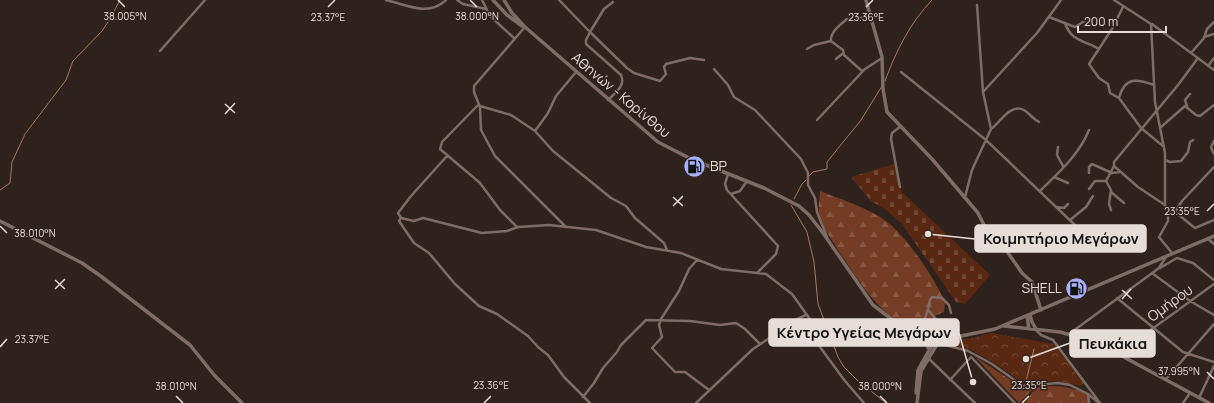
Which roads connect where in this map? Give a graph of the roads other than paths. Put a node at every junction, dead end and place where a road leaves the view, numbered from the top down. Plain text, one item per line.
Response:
1 (204, 0) edge
2 (386, 0) edge
3 (446, 0) edge
4 (457, 0) edge
5 (482, 0) edge
6 (494, 0) edge
7 (504, 0) edge
8 (559, 0) edge
9 (866, 0) edge
10 (1061, 0) edge
11 (1114, 0) edge
12 (613, 2) dead end
13 (977, 5) dead end
14 (1123, 7) junction
15 (487, 10) junction
16 (870, 15) junction
17 (1049, 17) junction
18 (1086, 20) dead end
19 (1214, 22) edge
20 (1065, 23) junction
21 (1151, 24) junction
22 (525, 28) junction
23 (590, 32) junction
24 (1214, 34) edge
25 (514, 38) junction
26 (1204, 38) junction
27 (831, 41) junction
28 (807, 49) dead end
29 (1099, 49) junction
30 (160, 51) dead end
31 (1192, 53) junction
32 (844, 55) junction
33 (882, 57) junction
34 (1198, 58) junction
35 (1214, 58) edge
36 (836, 59) dead end
37 (704, 60) dead end
38 (1208, 66) junction
39 (714, 69) dead end
40 (864, 70) junction
41 (1214, 70) edge
42 (576, 72) junction
43 (901, 72) dead end
44 (1154, 85) junction
45 (983, 92) junction
46 (1190, 94) dead end
47 (1119, 98) junction
48 (608, 100) junction
49 (479, 105) junction
50 (1214, 105) edge
51 (1186, 106) junction
52 (1157, 110) junction
53 (817, 120) dead end
54 (1039, 122) dead end
55 (901, 126) junction
56 (1161, 127) junction
57 (1141, 128) junction
58 (991, 129) junction
59 (1089, 130) dead end
60 (535, 131) junction
61 (986, 140) junction
62 (1193, 140) dead end
63 (1214, 140) edge
64 (1163, 146) junction
65 (1058, 147) dead end
66 (1214, 154) edge
67 (447, 156) junction
68 (1165, 160) junction
69 (1114, 166) junction
70 (1063, 167) junction
71 (1214, 167) edge
72 (1111, 172) junction
73 (1121, 172) junction
74 (728, 174) junction
75 (1089, 174) dead end
76 (1053, 177) junction
77 (746, 181) junction
78 (1106, 181) junction
79 (1068, 183) dead end
80 (900, 187) dead end
81 (1089, 189) dead end
82 (1040, 191) junction
83 (1111, 192) junction
84 (730, 194) junction
85 (1093, 196) dead end
86 (965, 197) junction
87 (1068, 204) dead end
88 (1124, 204) dead end
89 (1055, 206) junction
90 (1165, 206) junction
91 (1111, 210) dead end
92 (1168, 210) junction
93 (1175, 212) junction
94 (401, 218) junction
95 (1070, 220) junction
96 (1214, 220) edge
97 (0, 221) edge
98 (1076, 226) dead end
99 (518, 227) junction
100 (566, 227) junction
101 (1214, 236) edge
102 (827, 239) junction
103 (1208, 239) junction
104 (1214, 244) edge
105 (667, 250) junction
106 (1173, 254) junction
107 (1166, 257) junction
108 (697, 260) junction
109 (1159, 268) junction
110 (757, 272) junction
111 (1152, 273) junction
112 (1214, 280) edge
113 (1214, 284) edge
114 (1117, 298) junction
115 (1190, 301) junction
116 (929, 310) junction
117 (1041, 310) junction
118 (951, 313) dead end
119 (806, 315) junction
120 (1029, 315) junction
121 (1214, 315) edge
122 (661, 319) junction
123 (1214, 324) edge
124 (1001, 327) junction
125 (1030, 328) junction
126 (1154, 328) junction
127 (1036, 329) junction
128 (919, 334) junction
129 (1069, 334) junction
130 (939, 337) junction
131 (937, 343) junction
132 (760, 344) junction
133 (928, 350) junction
134 (1119, 353) junction
135 (974, 354) junction
136 (1188, 354) junction
137 (927, 356) junction
138 (971, 357) junction
139 (1214, 362) edge
140 (1214, 366) edge
141 (950, 380) junction
142 (1166, 380) junction
143 (709, 390) junction
144 (1190, 392) junction
145 (1088, 394) junction
146 (583, 397) junction
147 (1199, 398) junction
148 (242, 403) edge
149 (590, 403) edge
150 (696, 403) edge
151 (864, 403) edge
152 (917, 403) edge
153 (975, 403) edge
154 (1015, 403) edge
155 (1089, 403) edge
156 (1100, 403) edge
157 (1182, 403) edge
158 (1209, 403) edge

1 - 30 street
2 - 3 street
4 - 15 street
5 - 15 street
6 - 22 main road, Αθηνών - Κορίνθου
7 - 22 main road, Αθηνών - Κορίνθου
8 - 23 street
9 - 16 main road
10 - 17 street
11 - 14 street
12 - 23 street
13 - 45 street
14 - 21 street
14 - 29 street
15 - 25 street
16 - 27 street
16 - 33 main road
17 - 20 street
17 - 45 street
18 - 20 street
19 - 26 street
20 - 29 street
21 - 31 street
21 - 44 street
22 - 25 street
22 - 42 main road, Αθηνών - Κορίνθου
23 - 37 street
23 - 48 street
24 - 26 street
25 - 49 street
26 - 31 street
27 - 28 street
27 - 32 street
29 - 47 street
31 - 34 street
32 - 36 street
32 - 40 street
33 - 40 street
33 - 55 main road
34 - 38 street
34 - 52 street
35 - 38 street
38 - 41 street
39 - 102 street
40 - 53 street
42 - 48 main road, Αθηνών - Κορίνθου
42 - 60 street
43 - 61 street
44 - 47 street
44 - 52 street
45 - 58 street
46 - 51 street
47 - 57 street
48 - 74 main road, Αθηνών - Κορίνθου
49 - 60 street
49 - 67 street
49 - 100 street
50 - 51 street
51 - 56 street
52 - 56 street
52 - 57 street
54 - 58 street
55 - 80 street
55 - 86 main road
56 - 64 street
57 - 64 street
57 - 69 street
58 - 61 street
59 - 70 street
60 - 105 street
61 - 82 street
61 - 86 street
62 - 68 street
63 - 66 street
64 - 68 street
65 - 70 street
67 - 94 street
67 - 99 street
68 - 90 street
69 - 72 street
69 - 73 street
70 - 76 street
71 - 93 street
72 - 73 street
72 - 75 street
72 - 78 street
73 - 90 street
74 - 77 main road, Αθηνών - Κορίνθου
74 - 84 street
76 - 79 street
76 - 82 street
77 - 84 street
77 - 102 main road, Αθηνών - Κορίνθου
78 - 81 street
78 - 83 street
82 - 89 street
83 - 88 street
83 - 91 street
84 - 110 street
85 - 95 street
86 - 117 main road
87 - 89 street
89 - 95 street
90 - 92 street
92 - 93 street
92 - 106 street
93 - 96 street
94 - 99 street
94 - 146 street
95 - 98 street
97 - 148 main road
99 - 100 street
100 - 105 street
101 - 103 main road, Αθηνών - Κορίνθου
102 - 128 main road, Αθηνών - Κορίνθου
103 - 104 street
103 - 106 main road, Αθηνών - Κορίνθου
105 - 108 street
106 - 107 main road, Αθηνών - Κορίνθου
107 - 109 street
107 - 117 main road, Αθηνών - Κορίνθου
108 - 110 street
108 - 122 street
109 - 111 street
109 - 112 street
110 - 119 street
111 - 114 street
111 - 115 street
113 - 115 street, Ομήρου
114 - 126 street
114 - 129 street
115 - 121 street
115 - 126 street, Ομήρου
116 - 118 street
116 - 128 street
116 - 130 street
117 - 120 main road, Αθηνών - Κορίνθου
119 - 132 street
119 - 151 street
120 - 124 main road, Αθηνών - Κορίνθου
120 - 125 main road
120 - 127 main road
122 - 132 street
122 - 143 street
122 - 146 street
123 - 136 street
124 - 125 main road
124 - 130 main road, Αθηνών - Κορίνθου
125 - 127 main road
126 - 134 street, Ομήρου
126 - 136 street
127 - 129 main road
127 - 156 street
128 - 130 main road, Αθηνών - Κορίνθου
128 - 133 main road
129 - 134 main road
130 - 131 main road
130 - 133 main road
131 - 135 street
131 - 137 main road
132 - 143 street
133 - 137 main road
134 - 142 main road
135 - 138 street
135 - 145 street
136 - 139 street
136 - 142 street
137 - 141 street
137 - 152 main road
138 - 141 street
138 - 154 street
140 - 147 street
141 - 153 street
142 - 144 main road
143 - 150 street
144 - 147 main road
144 - 157 street
145 - 155 street
145 - 156 street
146 - 149 street
147 - 158 main road

